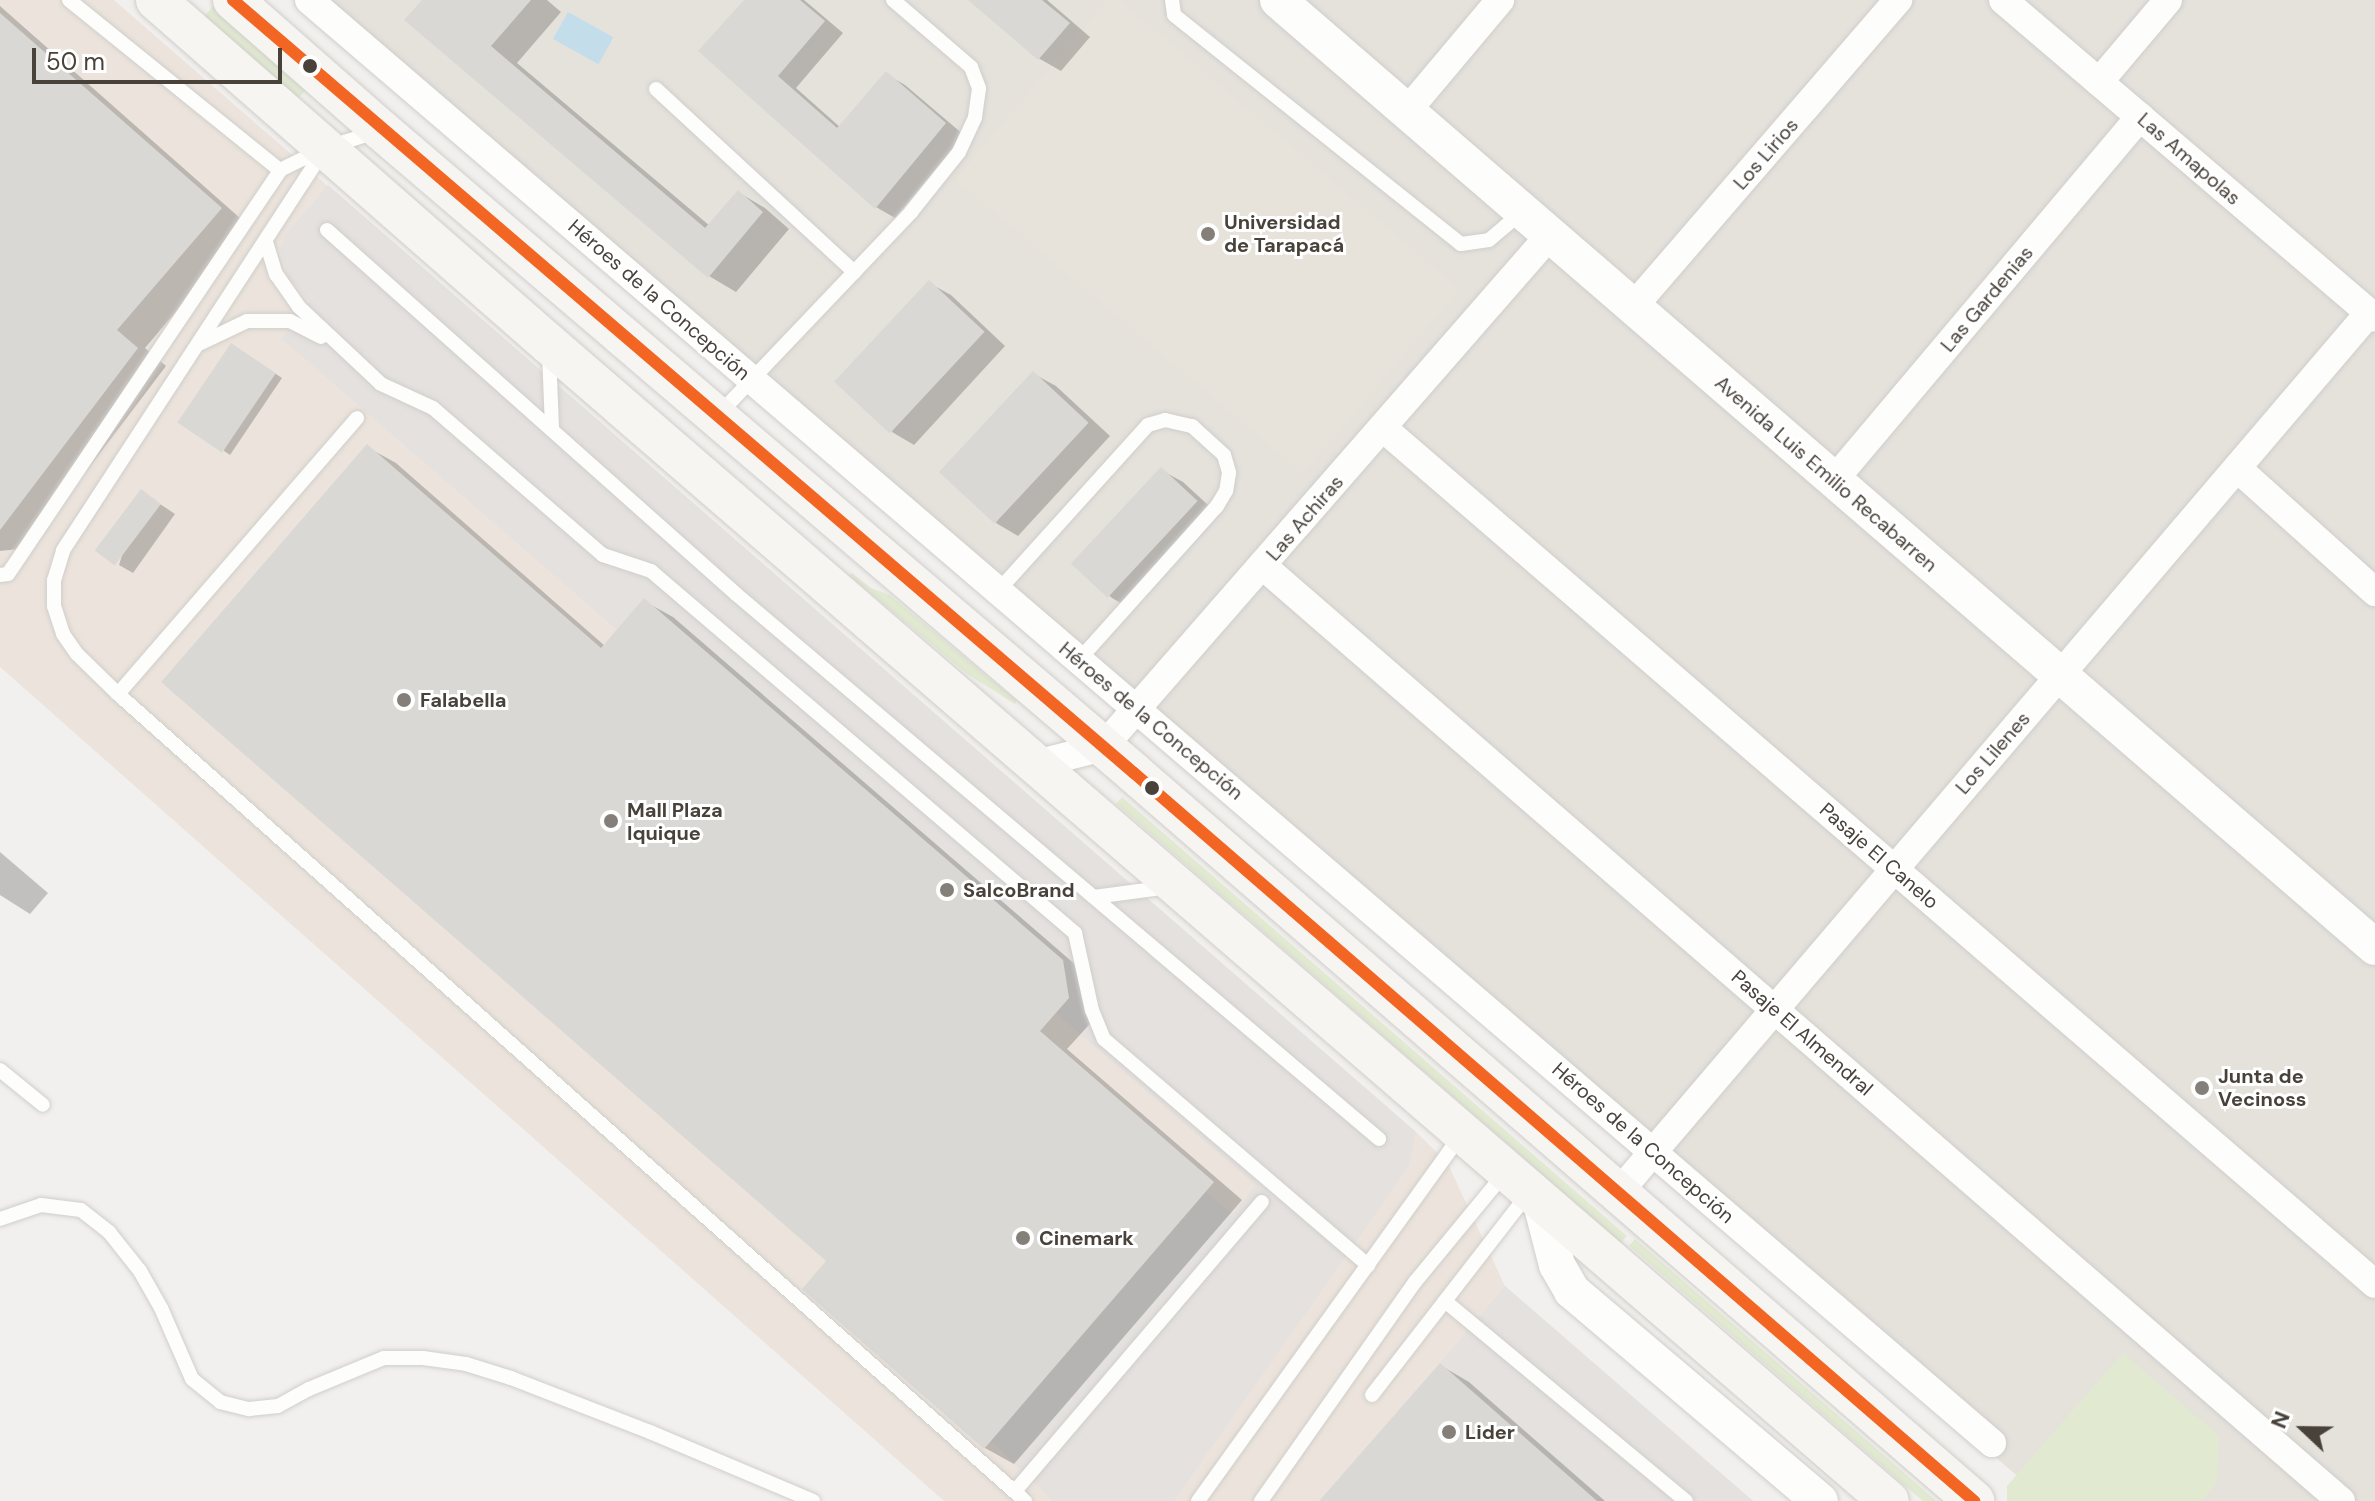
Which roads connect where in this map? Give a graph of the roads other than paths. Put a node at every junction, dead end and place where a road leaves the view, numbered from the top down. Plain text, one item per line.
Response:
1 (69, 0) edge
2 (156, 0) edge
3 (168, 0) edge
4 (233, 0) edge
5 (309, 0) edge
6 (893, 0) edge
7 (1172, 0) edge
8 (1278, 0) edge
9 (1500, 0) edge
10 (1898, 0) edge
11 (2003, 0) edge
12 (2168, 0) edge
13 (2099, 82) junction
14 (656, 89) dead end
15 (1407, 111) junction
16 (2140, 117) junction
17 (381, 130) junction
18 (325, 148) junction
19 (280, 170) junction
20 (1522, 211) junction
21 (327, 230) dead end
22 (1550, 235) junction
23 (266, 242) junction
24 (854, 272) junction
25 (1633, 307) junction
26 (2372, 316) edge
27 (332, 342) junction
28 (549, 344) junction
29 (197, 345) junction
30 (751, 379) junction
31 (718, 415) junction
32 (357, 418) dead end
33 (552, 427) junction
34 (1383, 428) junction
35 (2237, 468) junction
36 (1834, 480) junction
37 (1263, 566) junction
38 (0, 575) edge
39 (998, 591) junction
40 (2375, 592) edge
41 (1079, 660) junction
42 (2060, 675) junction
43 (118, 694) junction
44 (1137, 710) junction
45 (1103, 747) junction
46 (1036, 764) junction
47 (1894, 869) junction
48 (1178, 885) junction
49 (1094, 897) junction
50 (2375, 947) edge
51 (1774, 1009) junction
52 (0, 1070) edge
53 (43, 1105) dead end
54 (1463, 1132) junction
55 (1379, 1139) dead end
56 (1653, 1152) junction
57 (1526, 1187) junction
58 (1618, 1193) junction
59 (1262, 1202) dead end
60 (0, 1219) edge
61 (1368, 1265) junction
62 (2375, 1284) edge
63 (1445, 1301) junction
64 (1372, 1395) dead end
65 (1992, 1443) dead end
66 (1020, 1496) edge
67 (813, 1501) edge
68 (1198, 1501) edge
69 (1261, 1501) edge
70 (1686, 1501) edge
71 (1820, 1501) edge
72 (1889, 1501) edge
73 (1974, 1501) edge
74 (2341, 1501) edge

1 - 19 lane
2 - 3 main road
2 - 18 main road
4 - 17 main road
5 - 30 street, Héroes de la Concepción
6 - 24 lane
7 - 20 lane
8 - 15 street, Avenida Luis Emilio Recabarren
9 - 15 street
10 - 25 street, Los Lirios
11 - 13 street, Las Amapolas
12 - 13 street
13 - 16 street, Las Amapolas
14 - 24 lane
15 - 20 street, Avenida Luis Emilio Recabarren
16 - 26 street, Las Amapolas
16 - 36 street, Las Gardenias
17 - 18 lane
17 - 31 main road
18 - 19 lane
18 - 23 lane
18 - 28 main road
19 - 38 lane
20 - 22 street, Avenida Luis Emilio Recabarren
21 - 33 lane
22 - 25 street, Avenida Luis Emilio Recabarren
22 - 34 street, Las Achiras
23 - 27 lane
23 - 29 lane
24 - 30 lane
25 - 36 street, Avenida Luis Emilio Recabarren
26 - 35 street, Los Lilenes
27 - 29 lane
27 - 61 lane
28 - 33 lane
28 - 46 main road
29 - 43 lane
30 - 31 lane
30 - 39 street, Héroes de la Concepción
31 - 45 main road
32 - 43 lane
33 - 49 lane
34 - 37 street, Las Achiras
34 - 47 street, Pasaje El Canelo
35 - 40 street
35 - 42 street, Los Lilenes
36 - 42 street, Avenida Luis Emilio Recabarren
37 - 44 street, Las Achiras
37 - 51 street, Pasaje El Almendral
39 - 41 street, Héroes de la Concepción
39 - 41 lane
41 - 44 street, Héroes de la Concepción
42 - 47 street, Los Lilenes
42 - 50 street, Avenida Luis Emilio Recabarren
43 - 66 lane
44 - 45 street, Las Achiras
44 - 56 street, Héroes de la Concepción
45 - 46 street
45 - 58 main road
46 - 48 main road
47 - 51 street, Los Lilenes
47 - 62 street, Pasaje El Canelo
48 - 49 lane
48 - 54 main road
49 - 55 lane
51 - 56 street, Los Lilenes
51 - 74 street, Pasaje El Almendral
52 - 53 lane
54 - 57 main road
54 - 61 lane
56 - 58 street, Los Lilenes
56 - 65 street, Héroes de la Concepción
57 - 63 lane
57 - 69 lane
57 - 71 street
57 - 72 main road
58 - 73 main road
59 - 66 lane
60 - 67 lane
61 - 68 lane
63 - 64 lane
63 - 70 lane

